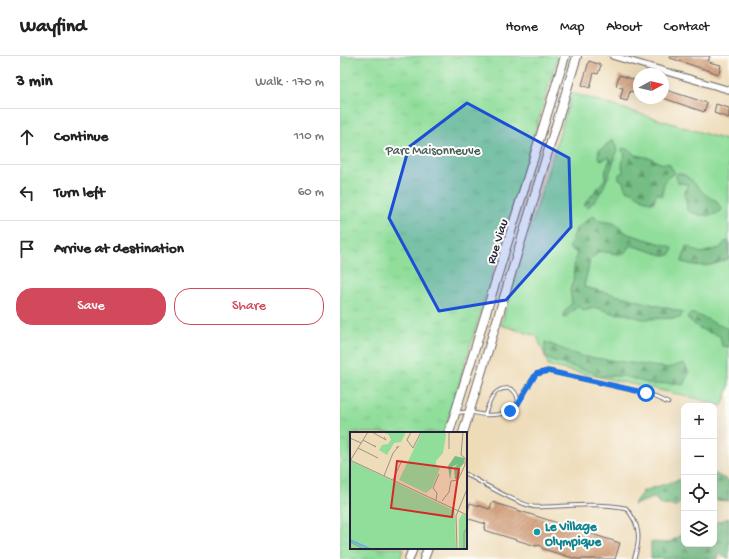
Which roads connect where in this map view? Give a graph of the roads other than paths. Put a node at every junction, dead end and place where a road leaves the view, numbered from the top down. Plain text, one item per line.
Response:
1 (565, 56) edge
2 (577, 56) edge
3 (613, 56) edge
4 (729, 90) edge
5 (668, 403) dead end
6 (518, 404) junction
7 (470, 410) junction
8 (455, 414) junction
9 (485, 415) junction
10 (449, 432) edge
11 (463, 432) edge
12 (467, 475) edge
13 (413, 549) edge
14 (428, 549) edge
15 (409, 559) edge
16 (424, 559) edge
17 (634, 559) edge

1 - 8 main road, Rue Viau
2 - 7 main road, Rue Viau
3 - 4 street
5 - 6 lane
6 - 9 lane
6 - 9 lane
7 - 8 lane
7 - 9 lane
7 - 11 main road, Rue Viau
8 - 10 main road, Rue Viau
12 - 17 lane
13 - 15 main road
14 - 16 main road

